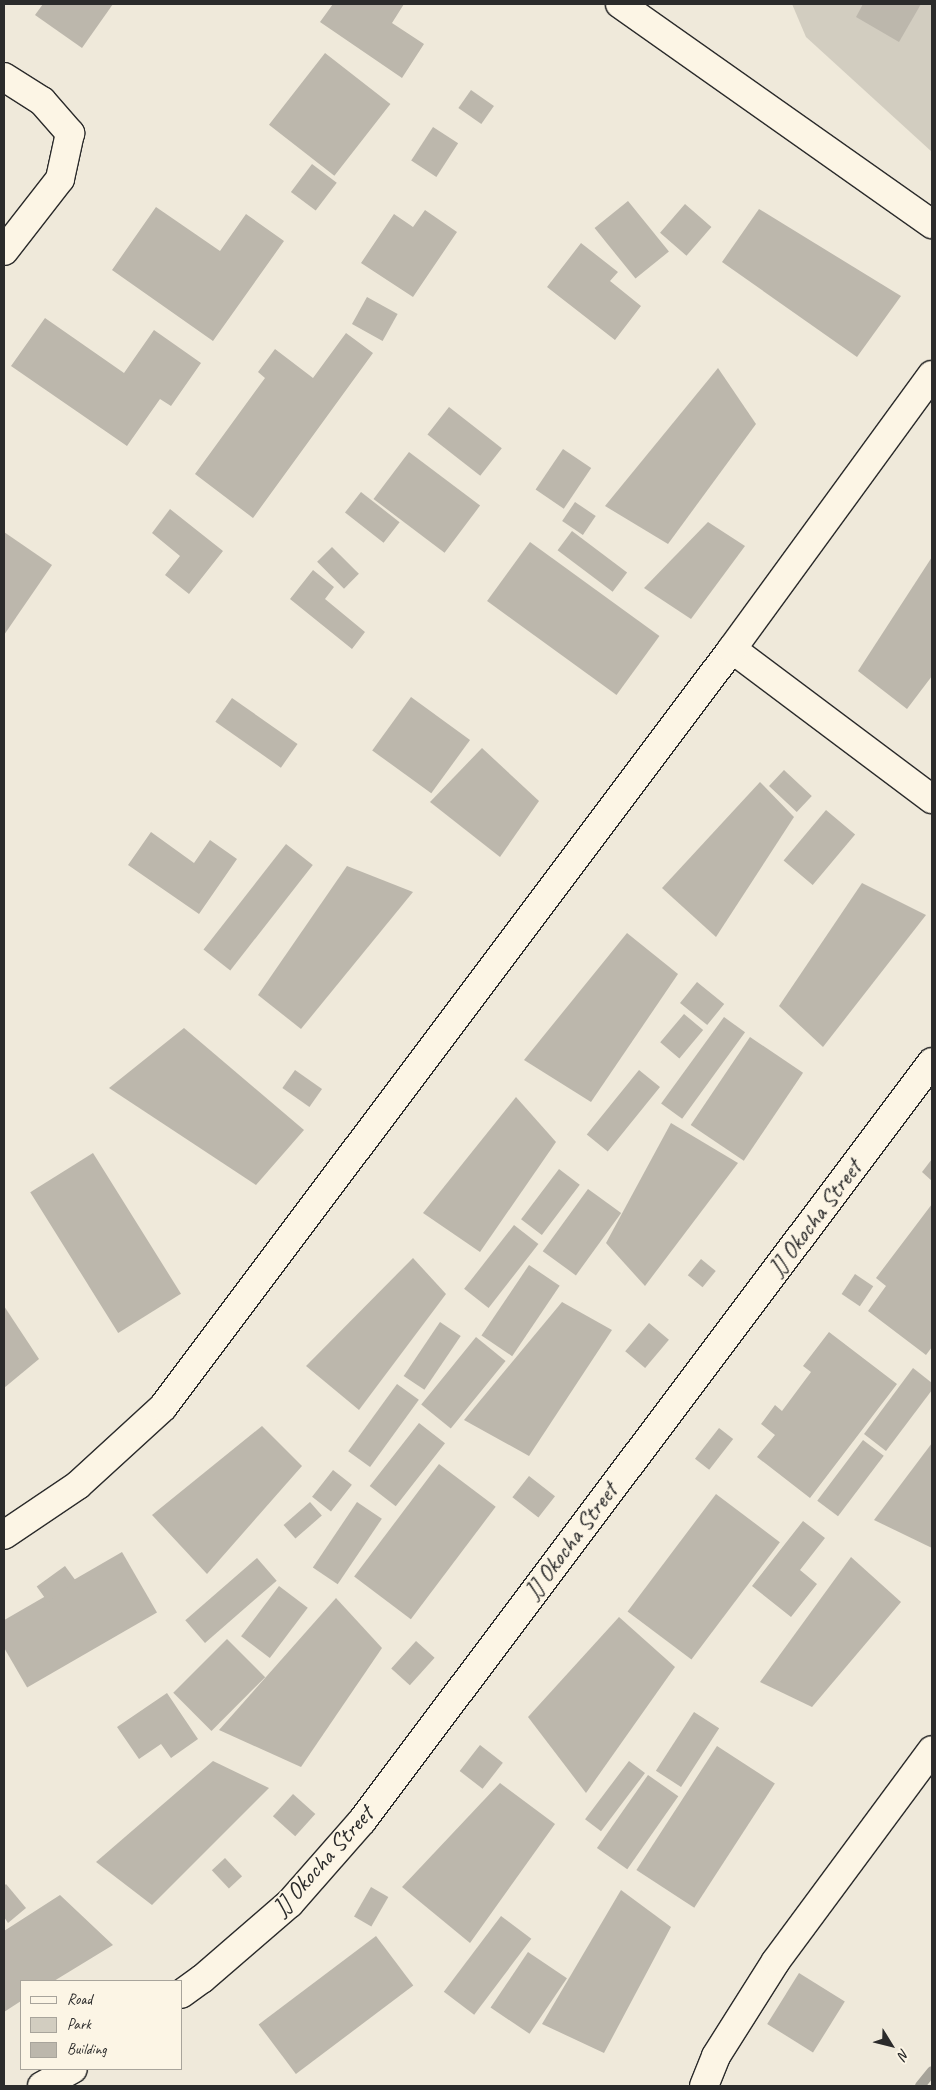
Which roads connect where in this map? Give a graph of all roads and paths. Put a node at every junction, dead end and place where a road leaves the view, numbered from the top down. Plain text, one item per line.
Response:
1 (620, 4) edge
2 (4, 77) edge
3 (932, 224) edge
4 (4, 251) edge
5 (932, 375) edge
6 (732, 650) junction
7 (932, 799) edge
8 (932, 1062) edge
9 (4, 1535) edge
10 (932, 1750) edge
11 (182, 1993) edge
12 (71, 2070) edge
13 (42, 2086) edge
14 (704, 2086) edge

1 - 3 street
2 - 4 street
5 - 6 street
6 - 7 street
6 - 9 street
8 - 11 street, JJ Okocha Street
10 - 14 street
12 - 13 street

